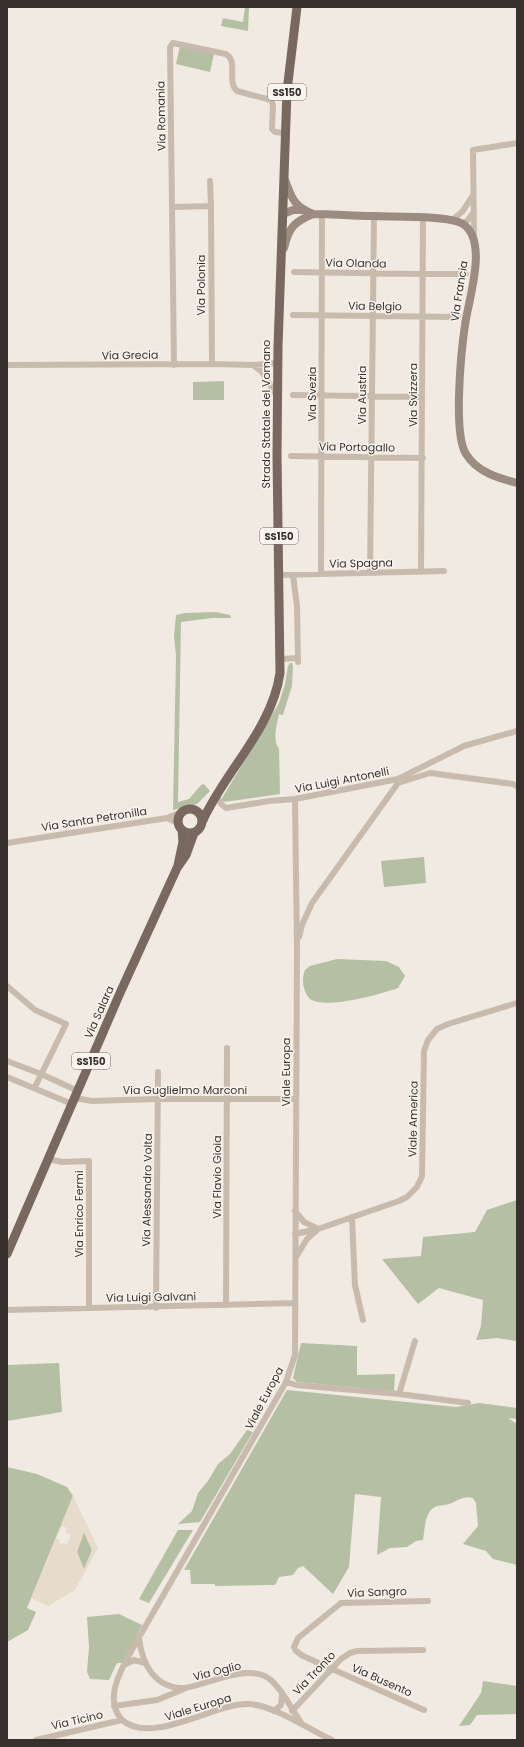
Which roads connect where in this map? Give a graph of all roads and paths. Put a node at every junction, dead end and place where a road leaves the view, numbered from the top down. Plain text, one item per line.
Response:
1 (297, 7) edge
2 (285, 133) junction
3 (517, 143) edge
4 (284, 177) junction
5 (210, 181) dead end
6 (473, 196) junction
7 (211, 206) junction
8 (173, 207) junction
9 (474, 212) junction
10 (282, 214) junction
11 (303, 214) junction
12 (322, 214) junction
13 (374, 216) junction
14 (423, 217) junction
15 (452, 220) junction
16 (461, 223) junction
17 (475, 241) junction
18 (281, 262) junction
19 (294, 272) dead end
20 (322, 272) junction
21 (373, 274) junction
22 (421, 274) junction
23 (466, 274) dead end
24 (293, 315) dead end
25 (322, 315) junction
26 (372, 316) junction
27 (424, 316) junction
28 (458, 317) dead end
29 (212, 364) junction
30 (278, 364) junction
31 (7, 365) edge
32 (174, 365) junction
33 (253, 366) junction
34 (262, 372) junction
35 (278, 375) junction
36 (292, 395) dead end
37 (322, 395) junction
38 (277, 396) junction
39 (372, 396) junction
40 (422, 396) junction
41 (291, 456) dead end
42 (321, 457) junction
43 (372, 458) junction
44 (422, 458) junction
45 (517, 483) edge
46 (444, 571) dead end
47 (421, 572) junction
48 (370, 573) junction
49 (321, 574) junction
50 (293, 575) junction
51 (280, 576) junction
52 (281, 658) junction
53 (517, 731) edge
54 (398, 781) junction
55 (517, 786) edge
56 (214, 799) junction
57 (294, 799) junction
58 (196, 810) junction
59 (182, 812) junction
60 (167, 818) junction
61 (202, 820) junction
62 (180, 827) junction
63 (194, 833) junction
64 (7, 843) edge
65 (177, 868) junction
66 (297, 949) junction
67 (9, 990) edge
68 (517, 1003) edge
69 (227, 1048) dead end
70 (7, 1061) edge
71 (158, 1072) dead end
72 (41, 1074) junction
73 (7, 1077) edge
74 (35, 1087) junction
75 (75, 1098) junction
76 (158, 1099) junction
77 (227, 1099) junction
78 (296, 1099) junction
79 (48, 1159) junction
80 (295, 1211) junction
81 (352, 1217) junction
82 (318, 1229) junction
83 (295, 1234) junction
84 (11, 1237) edge
85 (7, 1254) edge
86 (295, 1260) junction
87 (295, 1303) junction
88 (226, 1306) junction
89 (89, 1308) junction
90 (156, 1308) junction
91 (7, 1310) edge
92 (363, 1320) dead end
93 (415, 1341) dead end
94 (286, 1382) junction
95 (399, 1394) junction
96 (468, 1403) dead end
97 (428, 1601) dead end
98 (139, 1638) junction
99 (423, 1650) dead end
100 (145, 1663) junction
101 (124, 1665) junction
102 (331, 1669) junction
103 (185, 1688) junction
104 (282, 1694) junction
105 (114, 1706) junction
106 (424, 1710) dead end
107 (274, 1711) junction
108 (292, 1711) junction
109 (122, 1720) junction
110 (302, 1724) junction
111 (36, 1740) edge
112 (332, 1740) edge

1 - 2 main road, Strada Statale del Vomano / SS150
2 - 4 main road, Strada Statale del Vomano / SS150
2 - 8 street, Via Romania
3 - 6 street
4 - 10 main road, Strada Statale del Vomano / SS150
4 - 11 main road
5 - 7 street, Via Polonia
6 - 9 street
6 - 15 street
7 - 8 street
7 - 29 street, Via Polonia
8 - 32 street, Via Romania
9 - 16 street
9 - 17 street
10 - 11 main road
10 - 18 main road, Strada Statale del Vomano / SS150
11 - 12 main road
11 - 18 main road
12 - 13 main road
12 - 20 street, Via Svezia
13 - 14 main road
13 - 21 street, Via Austria
14 - 15 main road
14 - 22 street, Via Svizzera
15 - 16 main road
16 - 17 main road
17 - 45 main road, Via Francia
18 - 30 main road, Strada Statale del Vomano / SS150
19 - 20 street, Via Olanda
20 - 21 street, Via Olanda
20 - 25 street, Via Svezia
21 - 22 street, Via Olanda
21 - 26 street, Via Austria
22 - 23 street, Via Olanda
22 - 27 street, Via Svizzera
24 - 25 street, Via Belgio
25 - 26 street, Via Belgio
25 - 37 street, Via Svezia
26 - 27 street, Via Belgio
26 - 39 street, Via Austria
27 - 28 street, Via Belgio
27 - 40 street, Via Svizzera
29 - 32 street, Via Grecia
29 - 33 street, Via Grecia
30 - 33 street, Via Grecia
30 - 35 main road, Strada Statale del Vomano / SS150
31 - 32 street, Via Grecia
33 - 34 street
34 - 35 street
34 - 38 street
35 - 38 main road, Strada Statale del Vomano / SS150
36 - 37 street
37 - 39 street
37 - 42 street, Via Svezia
38 - 51 main road, Strada Statale del Vomano / SS150
39 - 40 street
39 - 43 street, Via Austria
40 - 44 street, Via Svizzera
41 - 42 street, Via Portogallo
42 - 43 street, Via Portogallo
42 - 49 street, Via Svezia
43 - 44 street, Via Portogallo
43 - 48 street, Via Austria
44 - 47 street, Via Svizzera
46 - 47 street, Via Spagna
47 - 48 street, Via Spagna
48 - 49 street, Via Spagna
49 - 50 street, Via Spagna
50 - 51 street, Via Spagna
50 - 52 street
51 - 52 main road, Strada Statale del Vomano / SS150
52 - 56 main road, Strada Statale del Vomano / SS150
53 - 54 street, Via Luigi Antonelli
54 - 55 street
54 - 57 street, Via Luigi Antonelli
54 - 66 street
56 - 57 street, Via Luigi Antonelli
56 - 58 main road
56 - 61 main road, Strada Statale del Vomano / SS150
57 - 66 street, Viale Europa
58 - 59 main road
58 - 61 main road
59 - 60 street, Via Santa Petronilla
59 - 62 main road
60 - 62 street
60 - 64 street, Via Santa Petronilla
61 - 63 main road
62 - 63 main road
62 - 65 main road, Via Salara / SS150
63 - 65 main road, Via Salara / SS150
65 - 75 main road, Via Salara / SS150
66 - 78 street, Viale Europa
67 - 72 street
68 - 81 street, Viale America
69 - 77 street, Via Flavio Gioia
70 - 72 street
71 - 76 street, Via Alessandro Volta
72 - 74 street
72 - 75 street
73 - 74 street
74 - 75 street
75 - 76 street, Via Guglielmo Marconi
75 - 79 main road, Via Salara / SS150
76 - 77 street, Via Guglielmo Marconi
76 - 90 street, Via Alessandro Volta
77 - 78 street, Via Guglielmo Marconi
77 - 88 street, Via Flavio Gioia
78 - 80 street, Viale Europa
79 - 84 main road, Via Salara / SS150
79 - 89 street, Via Enrico Fermi
80 - 82 street
80 - 83 street, Viale Europa
81 - 82 street, Viale America
81 - 92 street
82 - 83 street, Viale America
82 - 86 street
83 - 86 street, Viale Europa
84 - 85 main road, Via Salara / SS150
86 - 87 street, Viale Europa
87 - 88 street, Via Luigi Galvani
87 - 94 street, Viale Europa
88 - 90 street, Via Luigi Galvani
89 - 90 street, Via Luigi Galvani
89 - 91 street, Via Luigi Galvani
93 - 95 street
94 - 95 street
94 - 98 street, Viale Europa
95 - 96 street
97 - 102 street, Via Sangro
98 - 100 street, Via Oglio
98 - 101 street, Viale Europa
99 - 102 street, Via Tronto
100 - 101 street
100 - 103 street, Via Oglio
101 - 105 street, Viale Europa
102 - 106 street, Via Busento
102 - 108 street, Via Tronto
103 - 104 street, Via Oglio
103 - 105 street
104 - 107 street
104 - 108 street, Via Oglio
105 - 109 street
107 - 109 street, Viale Europa
107 - 110 street, Viale Europa
108 - 110 street, Via Oglio
109 - 111 street, Via Ticino
110 - 112 street, Viale Europa

